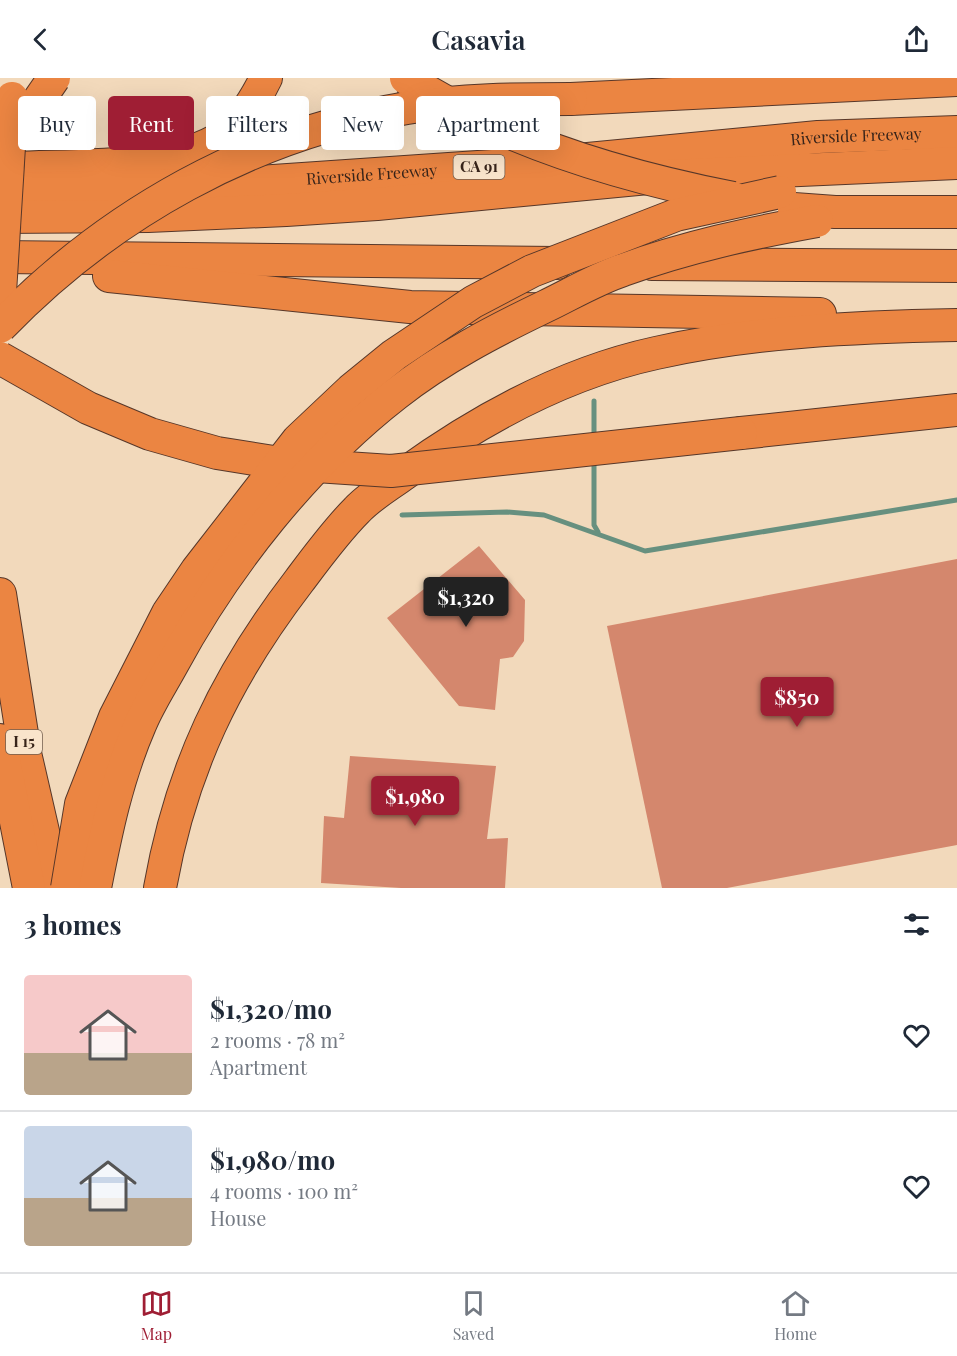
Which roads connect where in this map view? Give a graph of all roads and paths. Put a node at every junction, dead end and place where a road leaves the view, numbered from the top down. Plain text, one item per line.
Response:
1 (54, 78) edge
2 (266, 78) edge
3 (406, 78) edge
4 (447, 78) edge
5 (957, 80) edge
6 (13, 88) edge
7 (957, 132) edge
8 (0, 147) edge
9 (957, 163) edge
10 (0, 170) edge
11 (957, 182) edge
12 (0, 189) edge
13 (957, 195) edge
14 (957, 206) edge
15 (957, 212) edge
16 (0, 217) edge
17 (7, 257) edge
18 (957, 266) edge
19 (0, 293) edge
20 (0, 303) edge
21 (957, 316) edge
22 (957, 325) edge
23 (0, 327) edge
24 (0, 358) edge
25 (957, 410) edge
26 (0, 594) edge
27 (0, 740) edge
28 (29, 888) edge
29 (56, 888) edge
30 (67, 888) edge
31 (95, 888) edge
32 (160, 888) edge

1 - 8 highway, bridge
2 - 10 highway
3 - 15 highway, bridge
4 - 13 highway, bridge
5 - 23 highway, bridge
6 - 19 highway, bridge
7 - 12 highway, Riverside Freeway / CA 91
9 - 16 highway
11 - 30 highway, bridge
14 - 31 highway, bridge
17 - 18 highway
17 - 21 highway
19 - 20 highway
22 - 32 highway
24 - 25 highway, bridge
26 - 29 highway, I 15
27 - 28 highway

